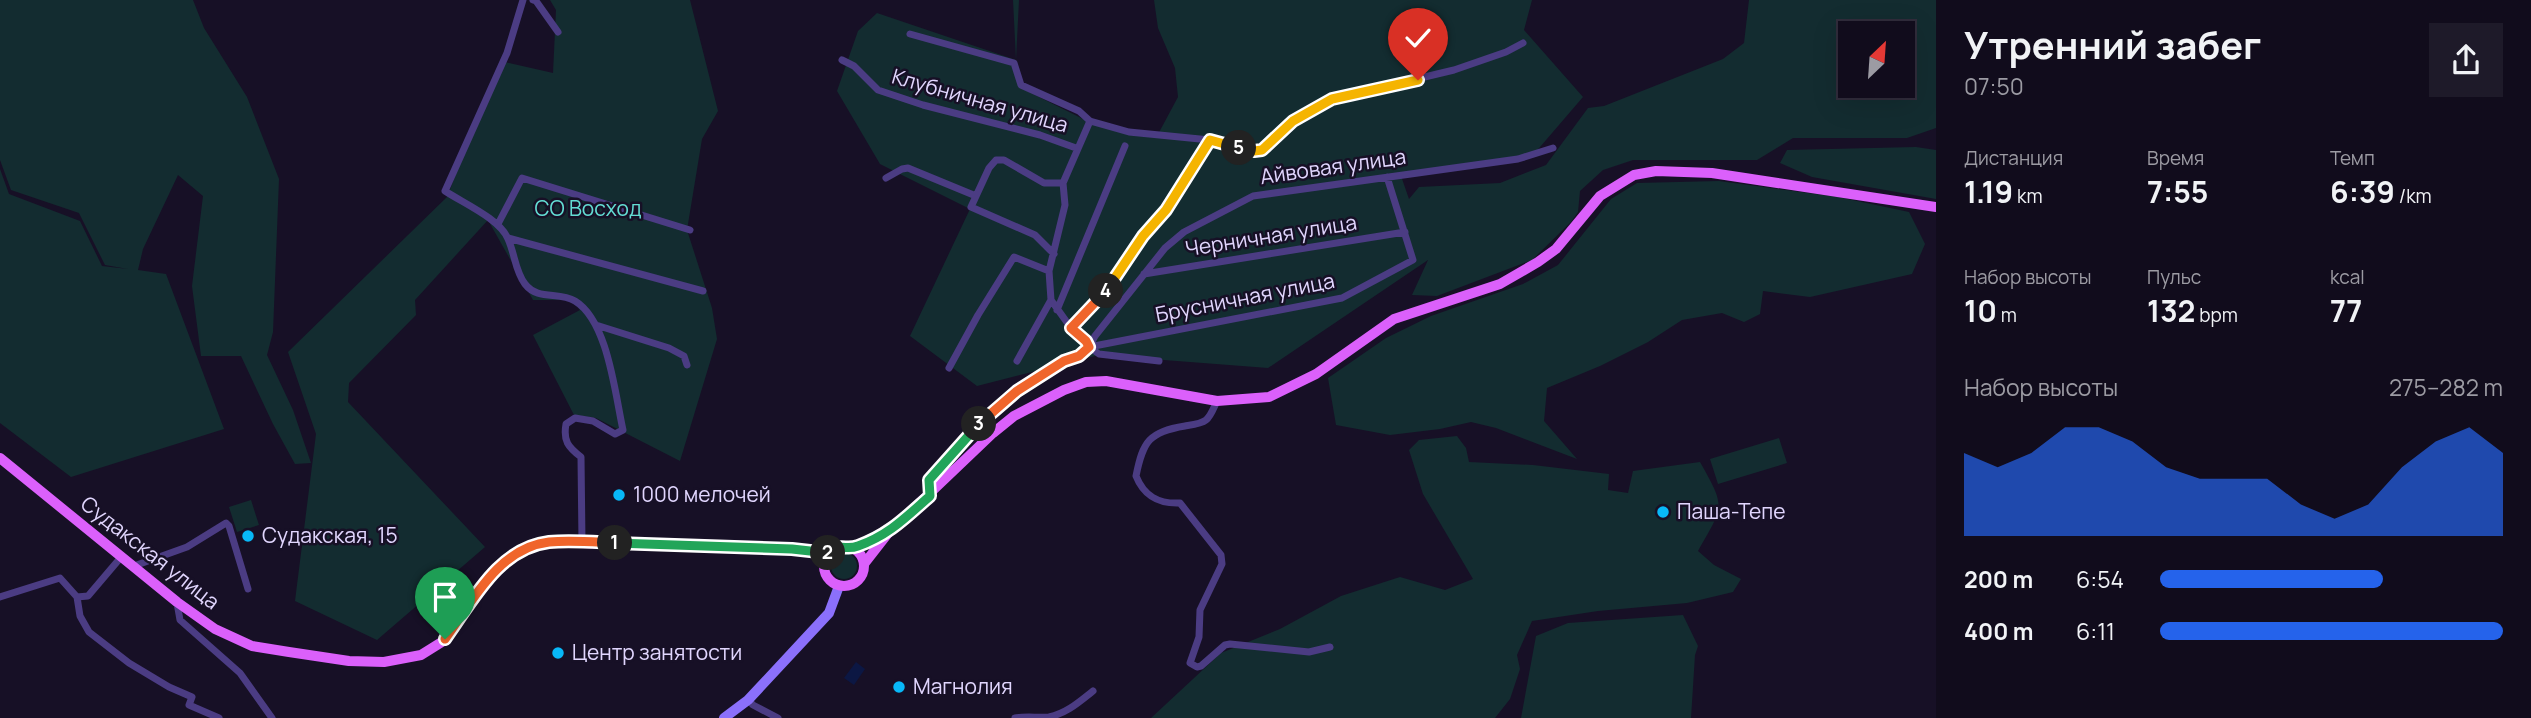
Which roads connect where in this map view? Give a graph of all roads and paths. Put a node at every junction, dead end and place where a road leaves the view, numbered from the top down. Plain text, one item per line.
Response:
1 (523, 0) edge
2 (533, 0) edge
3 (558, 32) dead end
4 (910, 34) dead end
5 (1523, 43) dead end
6 (842, 60) dead end
7 (1090, 121) junction
8 (1210, 140) junction
9 (1125, 146) dead end
10 (1076, 148) junction
11 (1553, 148) dead end
12 (1387, 177) junction
13 (886, 178) dead end
14 (1063, 183) junction
15 (976, 196) junction
16 (1936, 207) edge
17 (498, 224) junction
18 (690, 230) dead end
19 (1405, 232) junction
20 (508, 238) junction
21 (1054, 254) junction
22 (1049, 271) junction
23 (1143, 274) junction
24 (703, 291) dead end
25 (1051, 300) junction
26 (1057, 310) junction
27 (596, 325) junction
28 (1071, 328) junction
29 (1089, 347) junction
30 (1017, 361) dead end
31 (1159, 361) dead end
32 (687, 365) dead end
33 (949, 369) dead end
34 (1217, 401) junction
35 (0, 458) edge
36 (930, 496) junction
37 (889, 532) junction
38 (582, 542) junction
39 (854, 548) junction
40 (827, 554) junction
41 (122, 556) junction
42 (864, 564) junction
43 (134, 566) junction
44 (839, 586) junction
45 (248, 590) dead end
46 (0, 597) edge
47 (77, 597) junction
48 (177, 602) junction
49 (1330, 647) dead end
50 (1093, 691) dead end
51 (748, 699) junction
52 (219, 718) edge
53 (272, 718) edge
54 (724, 718) edge
55 (778, 718) edge
56 (1014, 718) edge

1 - 17 street
2 - 3 street
4 - 7 street
5 - 8 street
6 - 10 street, Клубничная улица
7 - 8 street
7 - 10 street
8 - 28 street
9 - 26 street
10 - 14 street
11 - 12 street, Айвовая улица
12 - 19 street
12 - 23 street, Айвовая улица
13 - 15 street
14 - 15 street
14 - 21 street
15 - 21 street
16 - 34 main road
17 - 18 street
17 - 20 street
19 - 23 street, Черничная улица
19 - 29 street, Брусничная улица
20 - 24 street
20 - 27 street
21 - 22 street
22 - 25 street
22 - 33 street
23 - 29 street, Айвовая улица
25 - 26 street
25 - 30 street
26 - 28 street
27 - 32 street
27 - 38 street
28 - 29 street
29 - 31 street
29 - 36 street
34 - 36 main road
34 - 49 street
35 - 41 main road, Судакская улица
36 - 37 main road
37 - 39 main road
37 - 42 main road
38 - 40 main road, Судакская улица
38 - 48 main road, Судакская улица
39 - 40 main road
39 - 42 main road
40 - 44 main road
41 - 43 main road, Судакская улица
41 - 47 street
42 - 44 main road
43 - 45 street
43 - 48 main road, Судакская улица
44 - 51 main road
46 - 47 street
47 - 52 street
48 - 53 street
50 - 56 street
51 - 54 main road
51 - 55 street

